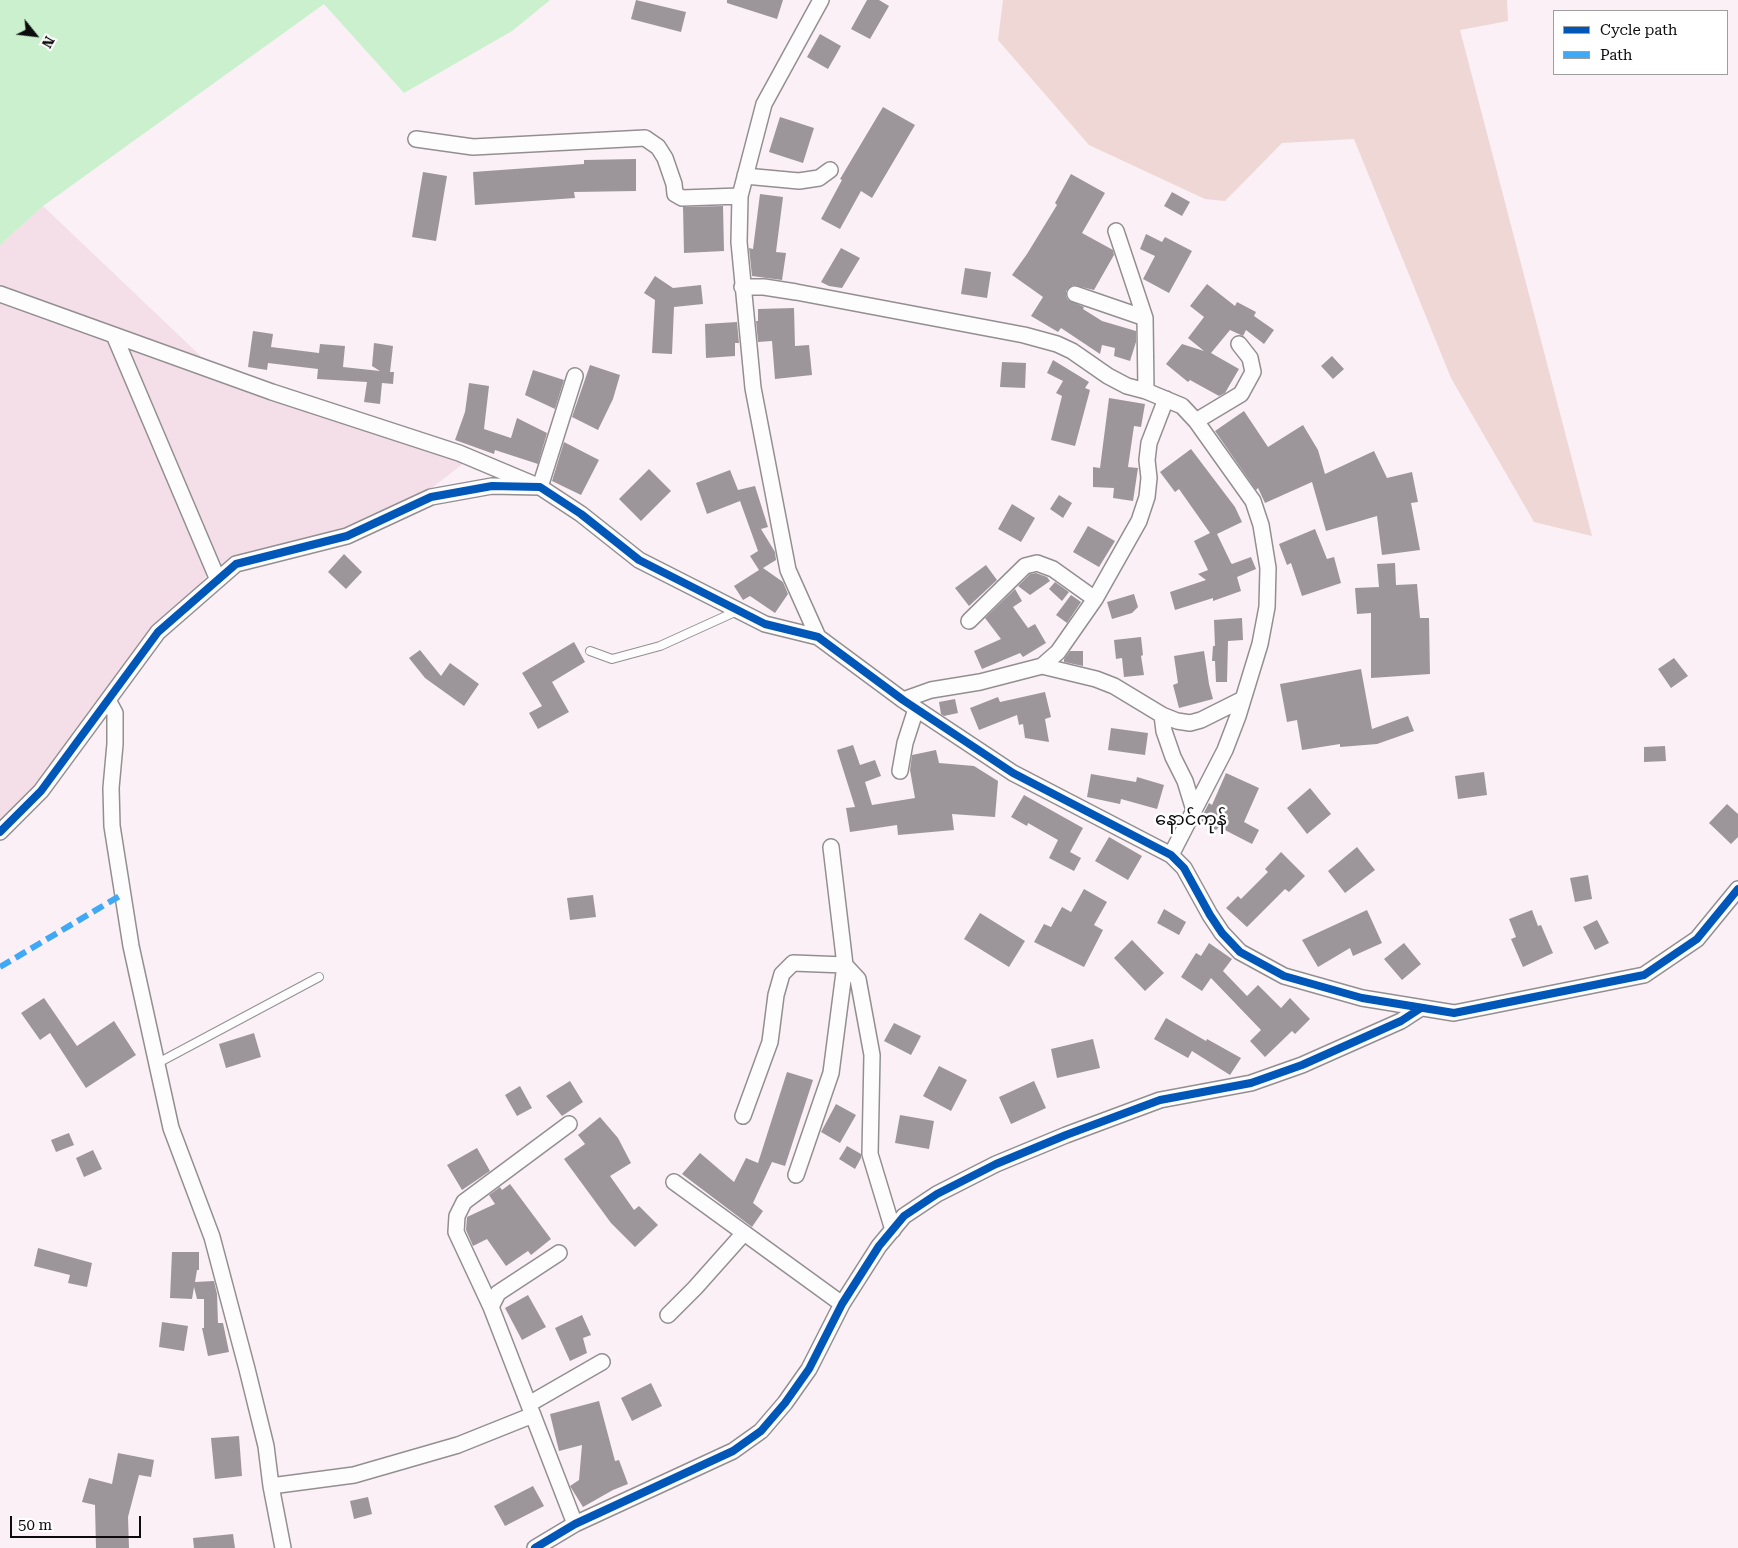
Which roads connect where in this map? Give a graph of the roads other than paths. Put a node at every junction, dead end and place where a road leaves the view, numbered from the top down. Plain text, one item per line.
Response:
1 (821, 0) edge
2 (416, 140) dead end
3 (830, 170) dead end
4 (745, 176) junction
5 (740, 196) junction
6 (1116, 231) dead end
7 (742, 287) junction
8 (0, 294) edge
9 (1075, 294) dead end
10 (1145, 318) junction
11 (114, 335) junction
12 (1239, 344) dead end
13 (575, 376) dead end
14 (1146, 391) junction
15 (1166, 399) junction
16 (1196, 421) junction
17 (540, 487) junction
18 (218, 580) junction
19 (1095, 599) junction
20 (738, 610) junction
21 (969, 621) dead end
22 (818, 637) junction
23 (590, 651) dead end
24 (1042, 666) junction
25 (1243, 699) junction
26 (108, 700) junction
27 (903, 700) junction
28 (916, 709) junction
29 (1162, 715) junction
30 (900, 771) dead end
31 (1194, 810) junction
32 (0, 832) edge
33 (831, 846) dead end
34 (1171, 855) junction
35 (1738, 889) edge
36 (845, 965) junction
37 (319, 977) dead end
38 (1421, 1008) junction
39 (156, 1064) junction
40 (743, 1116) dead end
41 (569, 1124) dead end
42 (796, 1175) dead end
43 (674, 1182) dead end
44 (892, 1230) junction
45 (744, 1233) junction
46 (559, 1253) dead end
47 (842, 1304) junction
48 (491, 1308) junction
49 (668, 1315) dead end
50 (602, 1362) dead end
51 (531, 1410) junction
52 (271, 1486) junction
53 (575, 1524) junction
54 (283, 1548) edge
55 (535, 1548) edge

1 - 4 street
2 - 5 street
3 - 4 street
4 - 5 street
5 - 7 street
6 - 10 street
7 - 14 street
7 - 22 street
8 - 11 street
9 - 10 street
10 - 14 street
11 - 17 street
11 - 18 street
12 - 16 street
13 - 17 street
14 - 15 street
15 - 16 street
15 - 19 street
16 - 25 street
17 - 18 street
17 - 20 street
18 - 26 street
19 - 21 street
19 - 24 street
20 - 22 street
20 - 23 lane
22 - 27 street
24 - 27 street
24 - 29 street
25 - 29 street
25 - 31 street
26 - 32 street
26 - 39 street
27 - 28 street
28 - 30 street
28 - 34 street
29 - 31 street
31 - 34 street
33 - 36 street
34 - 38 street
35 - 38 street
36 - 40 street
36 - 42 street
36 - 44 street
37 - 39 lane
38 - 44 street
39 - 52 street
41 - 48 street
43 - 45 street
44 - 47 street
45 - 47 street
45 - 49 street
46 - 48 street
47 - 53 street
48 - 51 street
50 - 51 street
51 - 52 street
51 - 53 street
52 - 54 street
53 - 55 street

